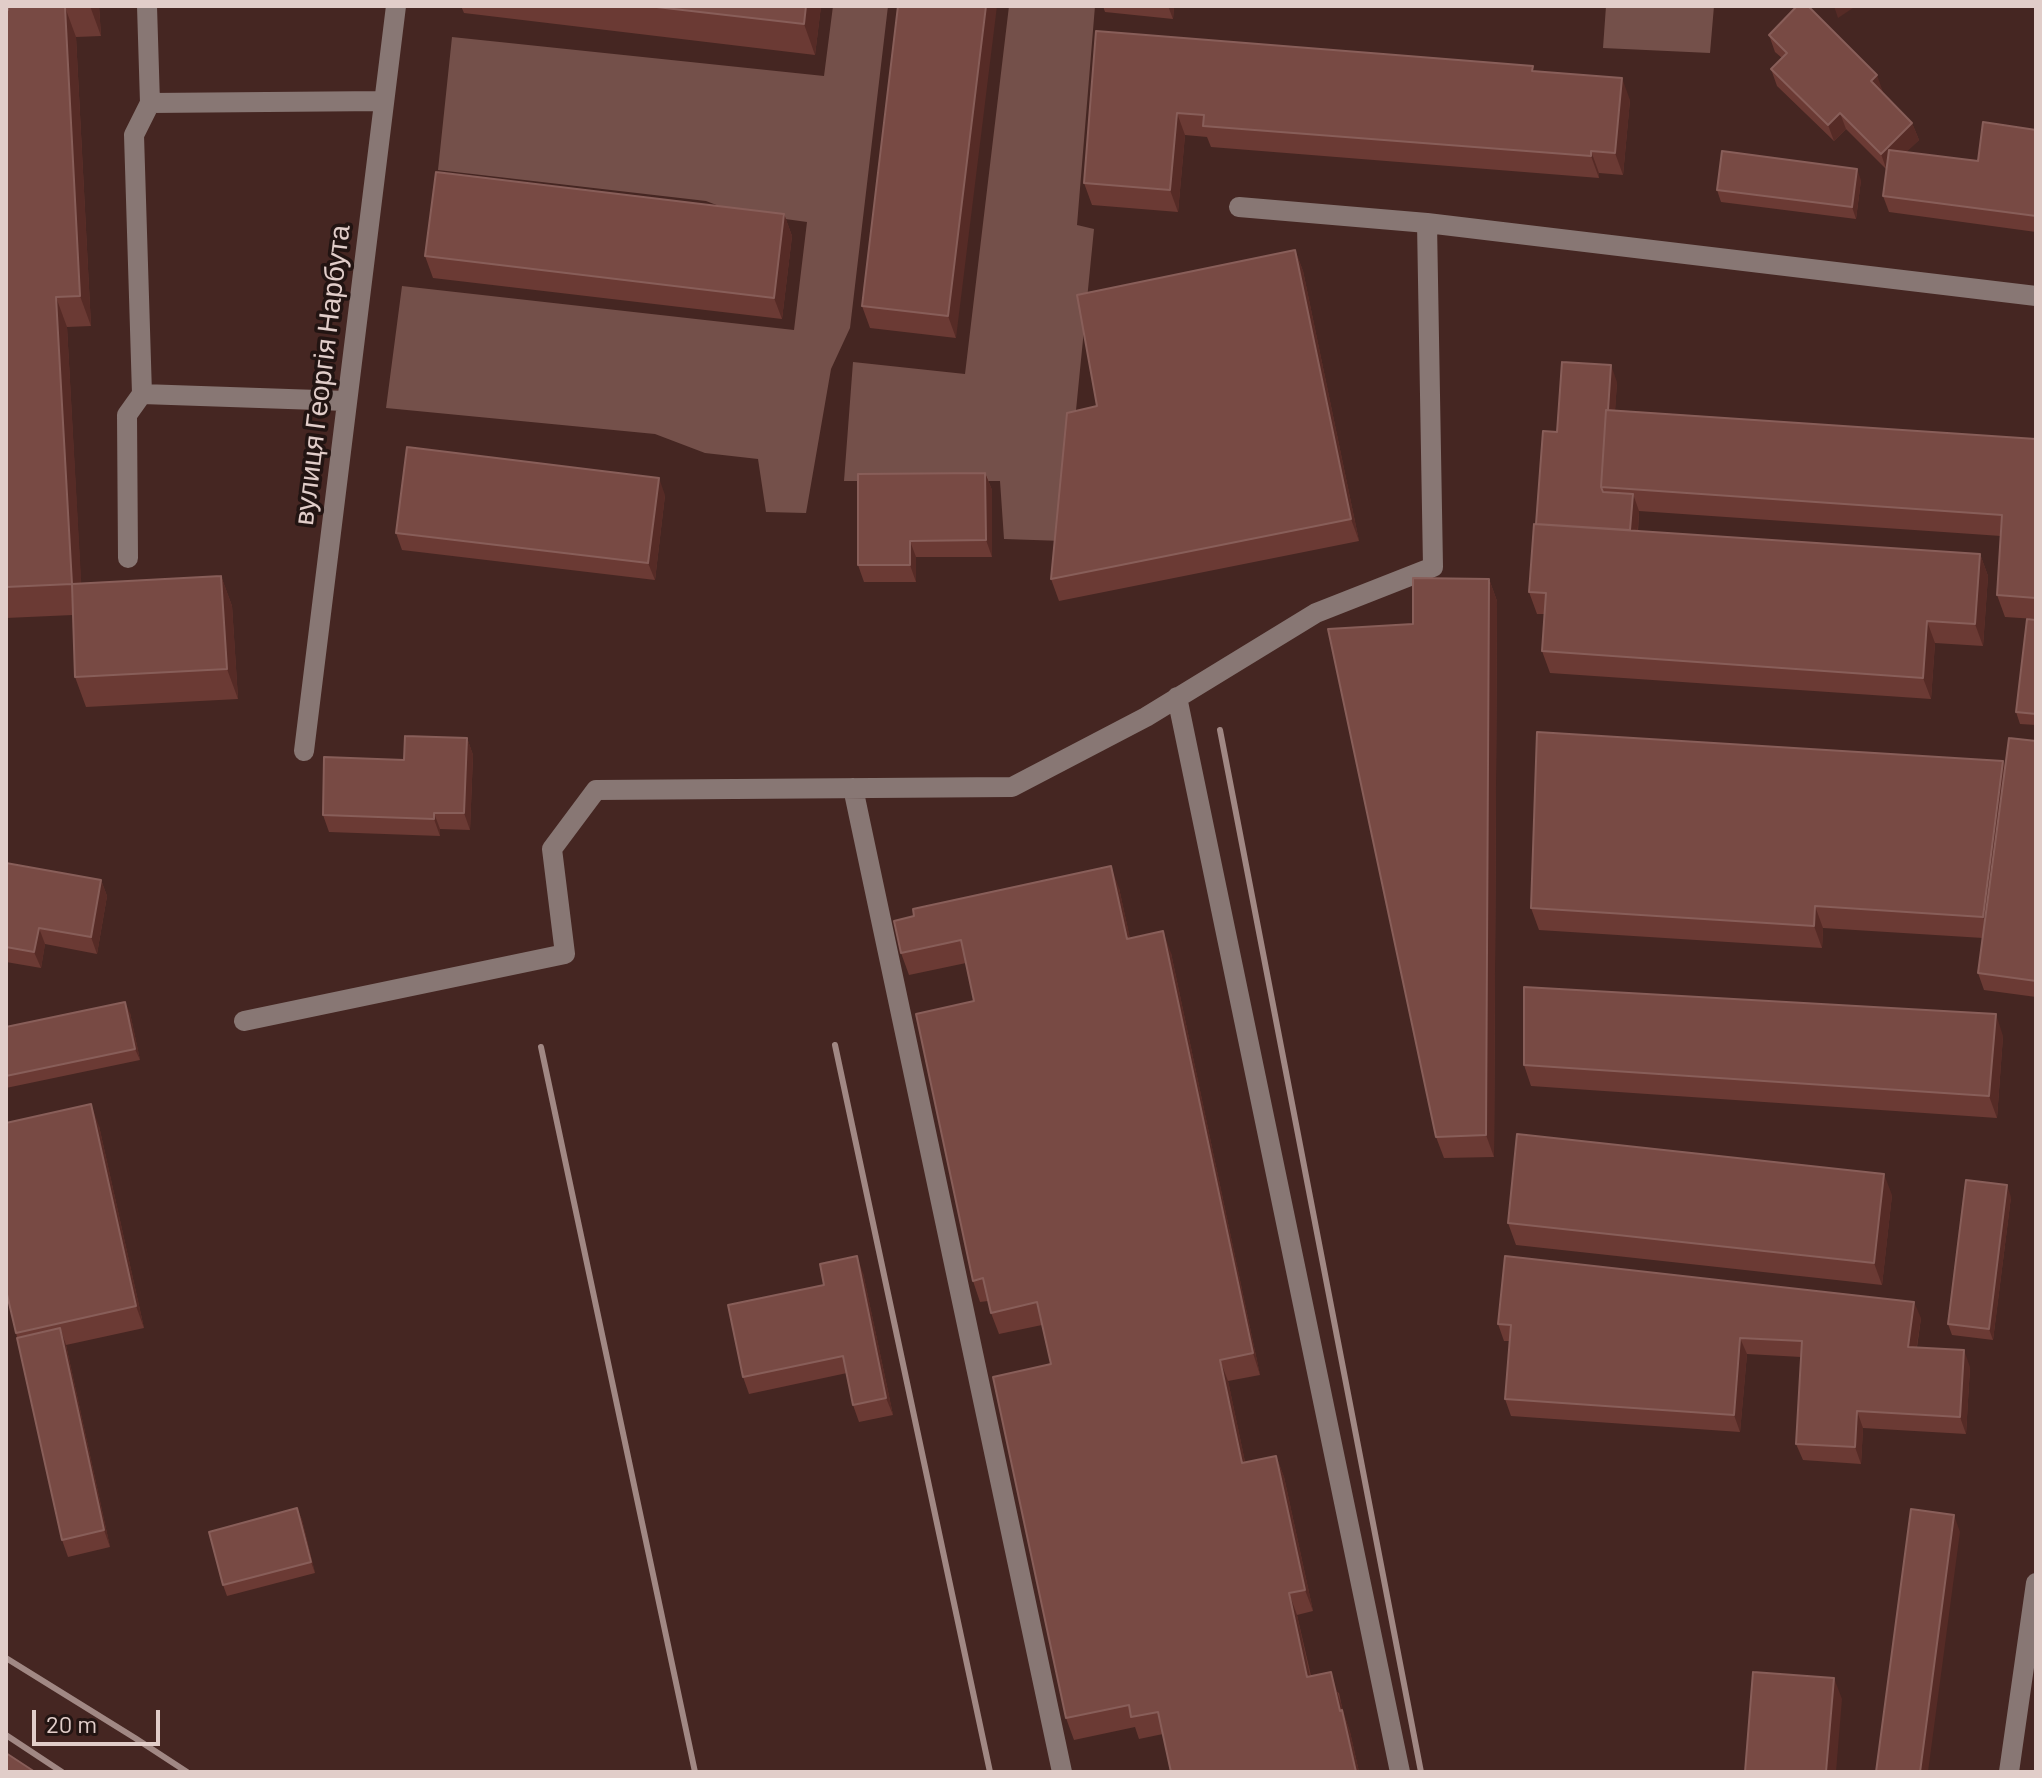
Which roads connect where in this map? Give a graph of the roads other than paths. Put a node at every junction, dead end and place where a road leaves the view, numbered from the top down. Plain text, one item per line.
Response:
1 (147, 6) edge
2 (396, 6) edge
3 (384, 101) junction
4 (150, 103) junction
5 (1239, 207) dead end
6 (1427, 223) junction
7 (2036, 296) edge
8 (142, 394) junction
9 (347, 401) junction
10 (128, 558) dead end
11 (1177, 697) junction
12 (304, 751) dead end
13 (853, 788) junction
14 (244, 1021) dead end
15 (2036, 1583) edge
16 (1062, 1772) edge
17 (1400, 1772) edge
18 (2009, 1772) edge

1 - 4 street
2 - 3 street, вулиця Георгія Нарбута
3 - 4 street
3 - 9 street, вулиця Георгія Нарбута
4 - 8 street
5 - 6 street
6 - 7 street
6 - 11 street
8 - 9 street
8 - 10 street
9 - 12 street, вулиця Георгія Нарбута
11 - 13 street
11 - 17 street
13 - 14 street
13 - 16 street
15 - 18 street

